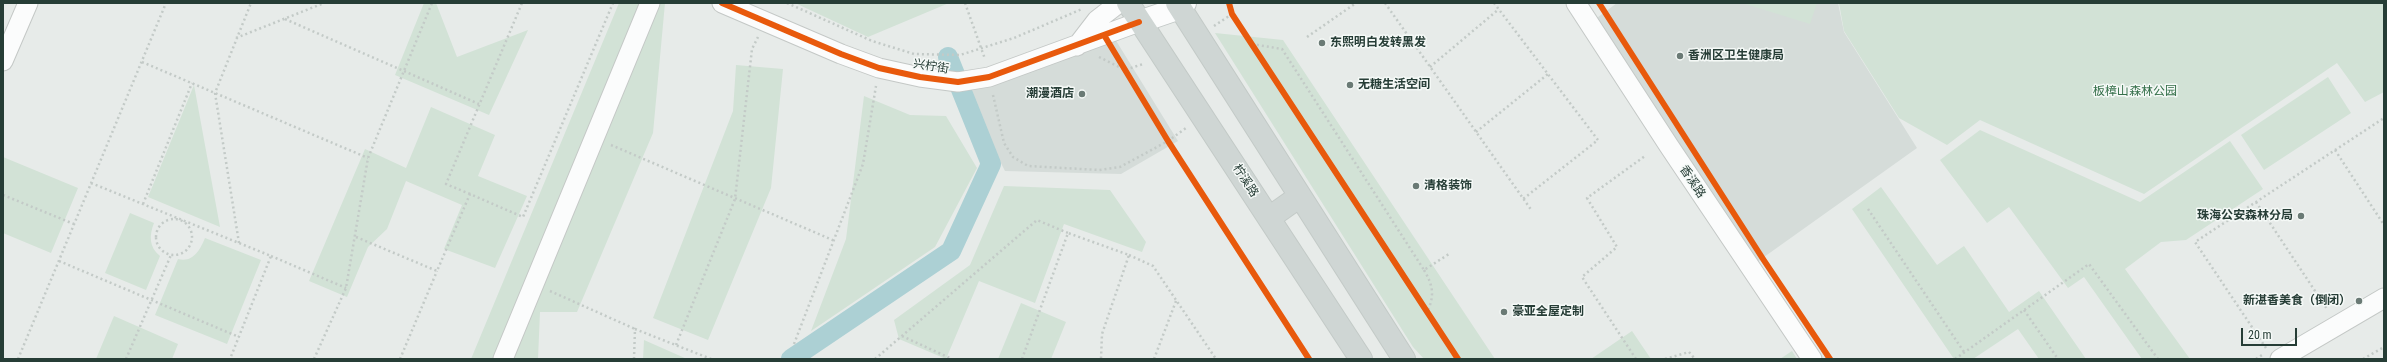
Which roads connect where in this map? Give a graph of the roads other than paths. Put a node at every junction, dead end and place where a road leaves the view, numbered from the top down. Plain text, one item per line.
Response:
1 (28, 3) edge
2 (650, 3) edge
3 (722, 3) edge
4 (1119, 3) edge
5 (1128, 3) edge
6 (1576, 3) edge
7 (1181, 5) edge
8 (1097, 20) junction
9 (1139, 22) junction
10 (3, 61) edge
11 (1300, 196) junction
12 (1269, 218) junction
13 (2384, 298) edge
14 (2274, 355) edge
15 (503, 359) edge
16 (1361, 359) edge
17 (1404, 359) edge
18 (1812, 359) edge

1 - 10 street
2 - 15 street
3 - 8 street, 兴柠街
4 - 8 street
5 - 9 main road, 柠溪路
6 - 18 street, 香溪路
7 - 9 main road
7 - 11 main road
8 - 9 street
9 - 12 main road, 柠溪路
11 - 12 main road
11 - 17 main road
12 - 16 main road, 柠溪路
13 - 14 street

